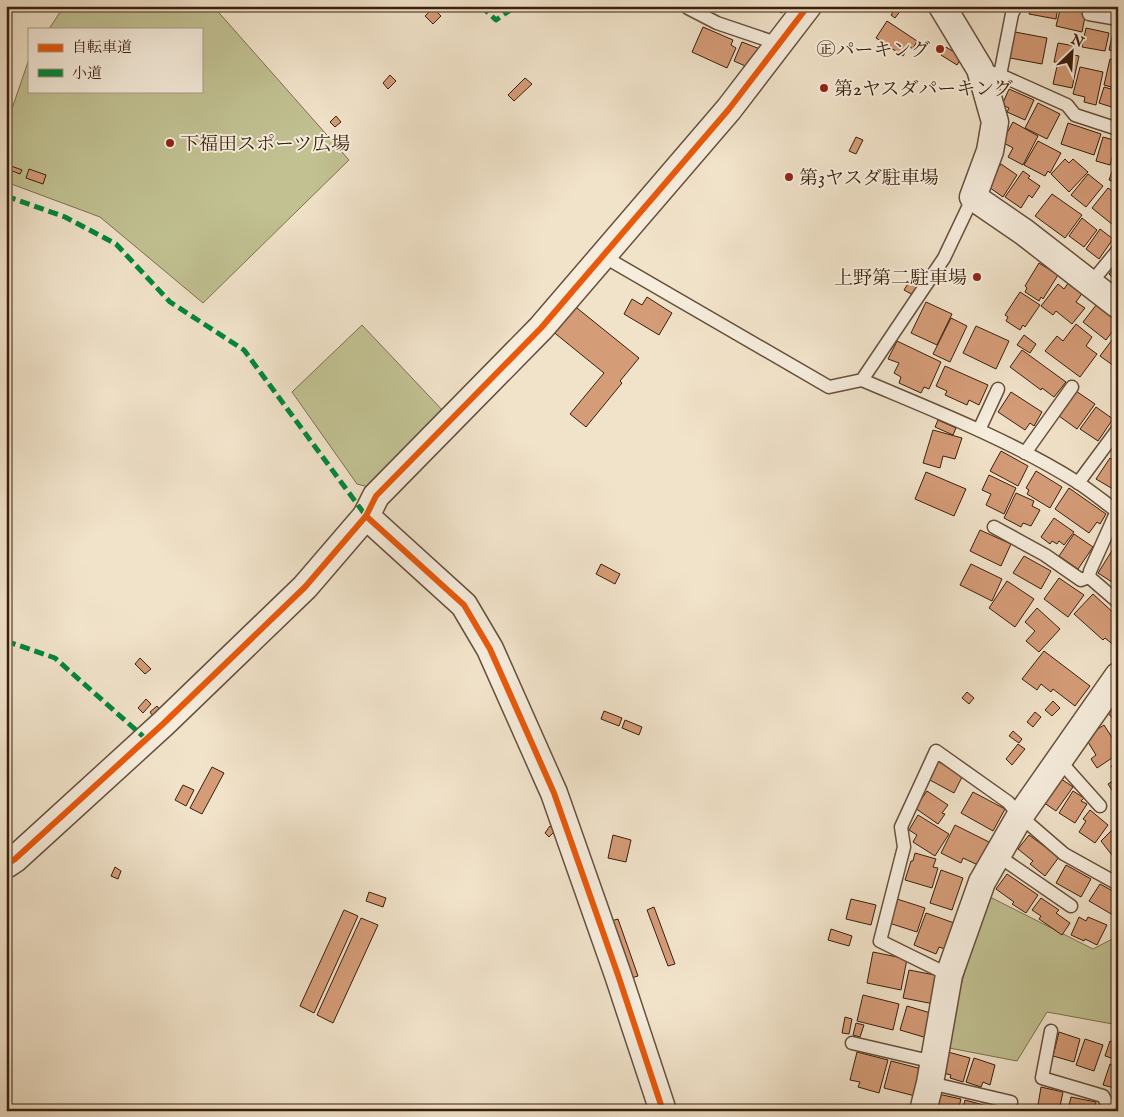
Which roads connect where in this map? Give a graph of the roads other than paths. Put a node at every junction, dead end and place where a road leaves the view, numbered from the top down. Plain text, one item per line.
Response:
1 (808, 6) edge
2 (942, 6) edge
3 (1016, 6) edge
4 (688, 8) dead end
5 (1089, 14) dead end
6 (1118, 19) edge
7 (778, 44) junction
8 (990, 72) junction
9 (1118, 129) edge
10 (973, 198) junction
11 (1118, 250) edge
12 (603, 256) junction
13 (1090, 284) junction
14 (1118, 305) edge
15 (862, 380) junction
16 (1072, 387) dead end
17 (998, 389) dead end
18 (1118, 429) edge
19 (979, 430) junction
20 (1025, 453) junction
21 (1078, 483) junction
22 (1117, 511) edge
23 (366, 516) junction
24 (994, 527) dead end
25 (1089, 577) junction
26 (1118, 602) edge
27 (1118, 676) edge
28 (1059, 760) junction
29 (1100, 806) dead end
30 (1020, 816) junction
31 (997, 855) junction
32 (6, 865) edge
33 (1118, 884) edge
34 (1071, 906) dead end
35 (950, 975) junction
36 (1051, 1031) dead end
37 (852, 1043) dead end
38 (932, 1072) junction
39 (1011, 1102) dead end
40 (663, 1111) edge
41 (923, 1111) edge
42 (1111, 1111) edge

1 - 7 street
2 - 8 street
3 - 8 lane
4 - 7 lane
5 - 6 lane
7 - 12 street
8 - 9 lane
8 - 10 street
10 - 13 street
10 - 15 lane
11 - 13 lane
12 - 15 lane
12 - 23 street
13 - 14 street
15 - 19 lane
16 - 20 lane
17 - 19 lane
18 - 21 lane
19 - 20 lane
20 - 21 lane
21 - 22 lane
22 - 25 lane
23 - 32 street
23 - 40 street
24 - 25 lane
25 - 26 lane
27 - 28 street
28 - 29 lane
28 - 30 street
30 - 31 street
30 - 33 lane
30 - 35 lane
31 - 34 lane
31 - 35 street
35 - 38 street
36 - 42 lane
37 - 38 lane
38 - 39 lane
38 - 41 street

